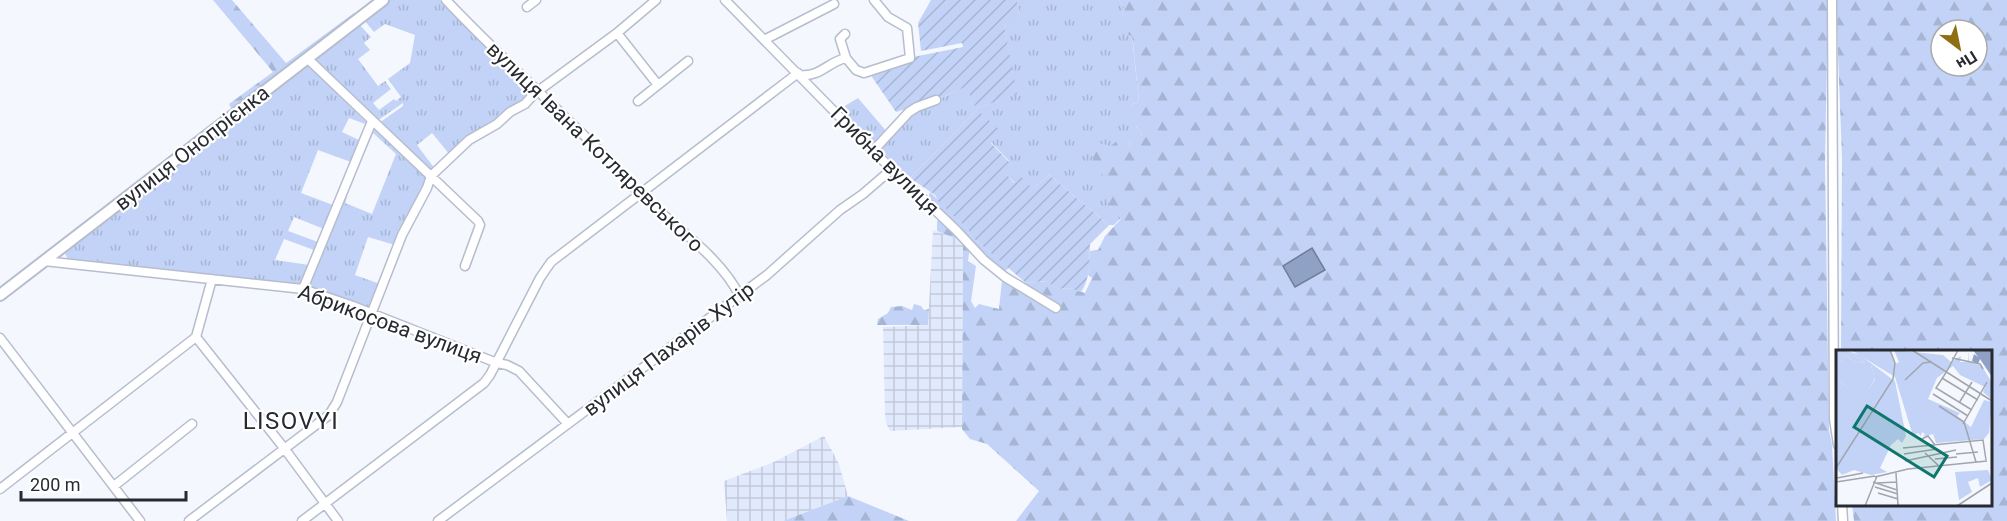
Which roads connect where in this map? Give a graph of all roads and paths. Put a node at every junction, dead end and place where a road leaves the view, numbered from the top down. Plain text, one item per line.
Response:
1 (383, 0) edge
2 (446, 0) edge
3 (536, 0) edge
4 (656, 0) edge
5 (725, 0) edge
6 (874, 0) edge
7 (1832, 0) edge
8 (834, 4) dead end
9 (527, 7) dead end
10 (617, 33) junction
11 (845, 34) dead end
12 (764, 40) junction
13 (846, 58) junction
14 (308, 59) junction
15 (688, 62) dead end
16 (799, 74) junction
17 (810, 80) junction
18 (658, 85) junction
19 (537, 92) junction
20 (936, 100) dead end
21 (638, 101) dead end
22 (372, 121) junction
23 (873, 151) junction
24 (892, 169) junction
25 (430, 176) junction
26 (639, 193) junction
27 (44, 261) junction
28 (465, 266) dead end
29 (212, 279) junction
30 (303, 289) junction
31 (0, 295) edge
32 (740, 297) junction
33 (1056, 309) dead end
34 (372, 314) junction
35 (196, 337) junction
36 (0, 338) edge
37 (496, 363) junction
38 (192, 424) dead end
39 (568, 424) junction
40 (1836, 430) edge
41 (73, 432) junction
42 (284, 448) junction
43 (114, 486) junction
44 (0, 489) edge
45 (325, 503) junction
46 (1842, 506) edge
47 (140, 521) edge
48 (189, 521) edge
49 (302, 521) edge
50 (338, 521) edge
51 (438, 521) edge
52 (1843, 521) edge

1 - 14 main road, вулиця Онопрієнка
2 - 19 street, вулиця Івана Котляревського
3 - 9 street
4 - 10 street
5 - 12 street, Грибна вулиця
6 - 13 street
7 - 40 street
8 - 12 street
10 - 18 street
10 - 19 street
11 - 13 street
12 - 16 street, Грибна вулиця
13 - 17 street
14 - 22 street
14 - 27 main road, вулиця Онопрієнка
15 - 18 street
16 - 17 street, Грибна вулиця
16 - 26 street
17 - 23 street, Грибна вулиця
18 - 21 street
19 - 25 street
19 - 26 street, вулиця Івана Котляревського
20 - 23 street
22 - 25 street
22 - 30 street
23 - 24 street, Грибна вулиця
24 - 32 street, вулиця Пахарів Хутір
24 - 33 street, Грибна вулиця
25 - 28 street
25 - 34 street
26 - 32 street, вулиця Івана Котляревського
26 - 37 street
27 - 29 street, Абрикосова вулиця
27 - 31 main road, вулиця Онопрієнка
29 - 30 street, Абрикосова вулиця
29 - 35 street
30 - 34 street, Абрикосова вулиця
32 - 39 street, вулиця Пахарів Хутір
34 - 37 street, Абрикосова вулиця
34 - 42 street
35 - 41 street
35 - 42 street
36 - 41 street
37 - 39 street, Абрикосова вулиця
37 - 45 street
38 - 43 street
39 - 51 street, вулиця Пахарів Хутір
41 - 43 street
41 - 44 street
42 - 45 street
42 - 48 street
43 - 47 street
45 - 49 street
45 - 50 street
46 - 52 street

